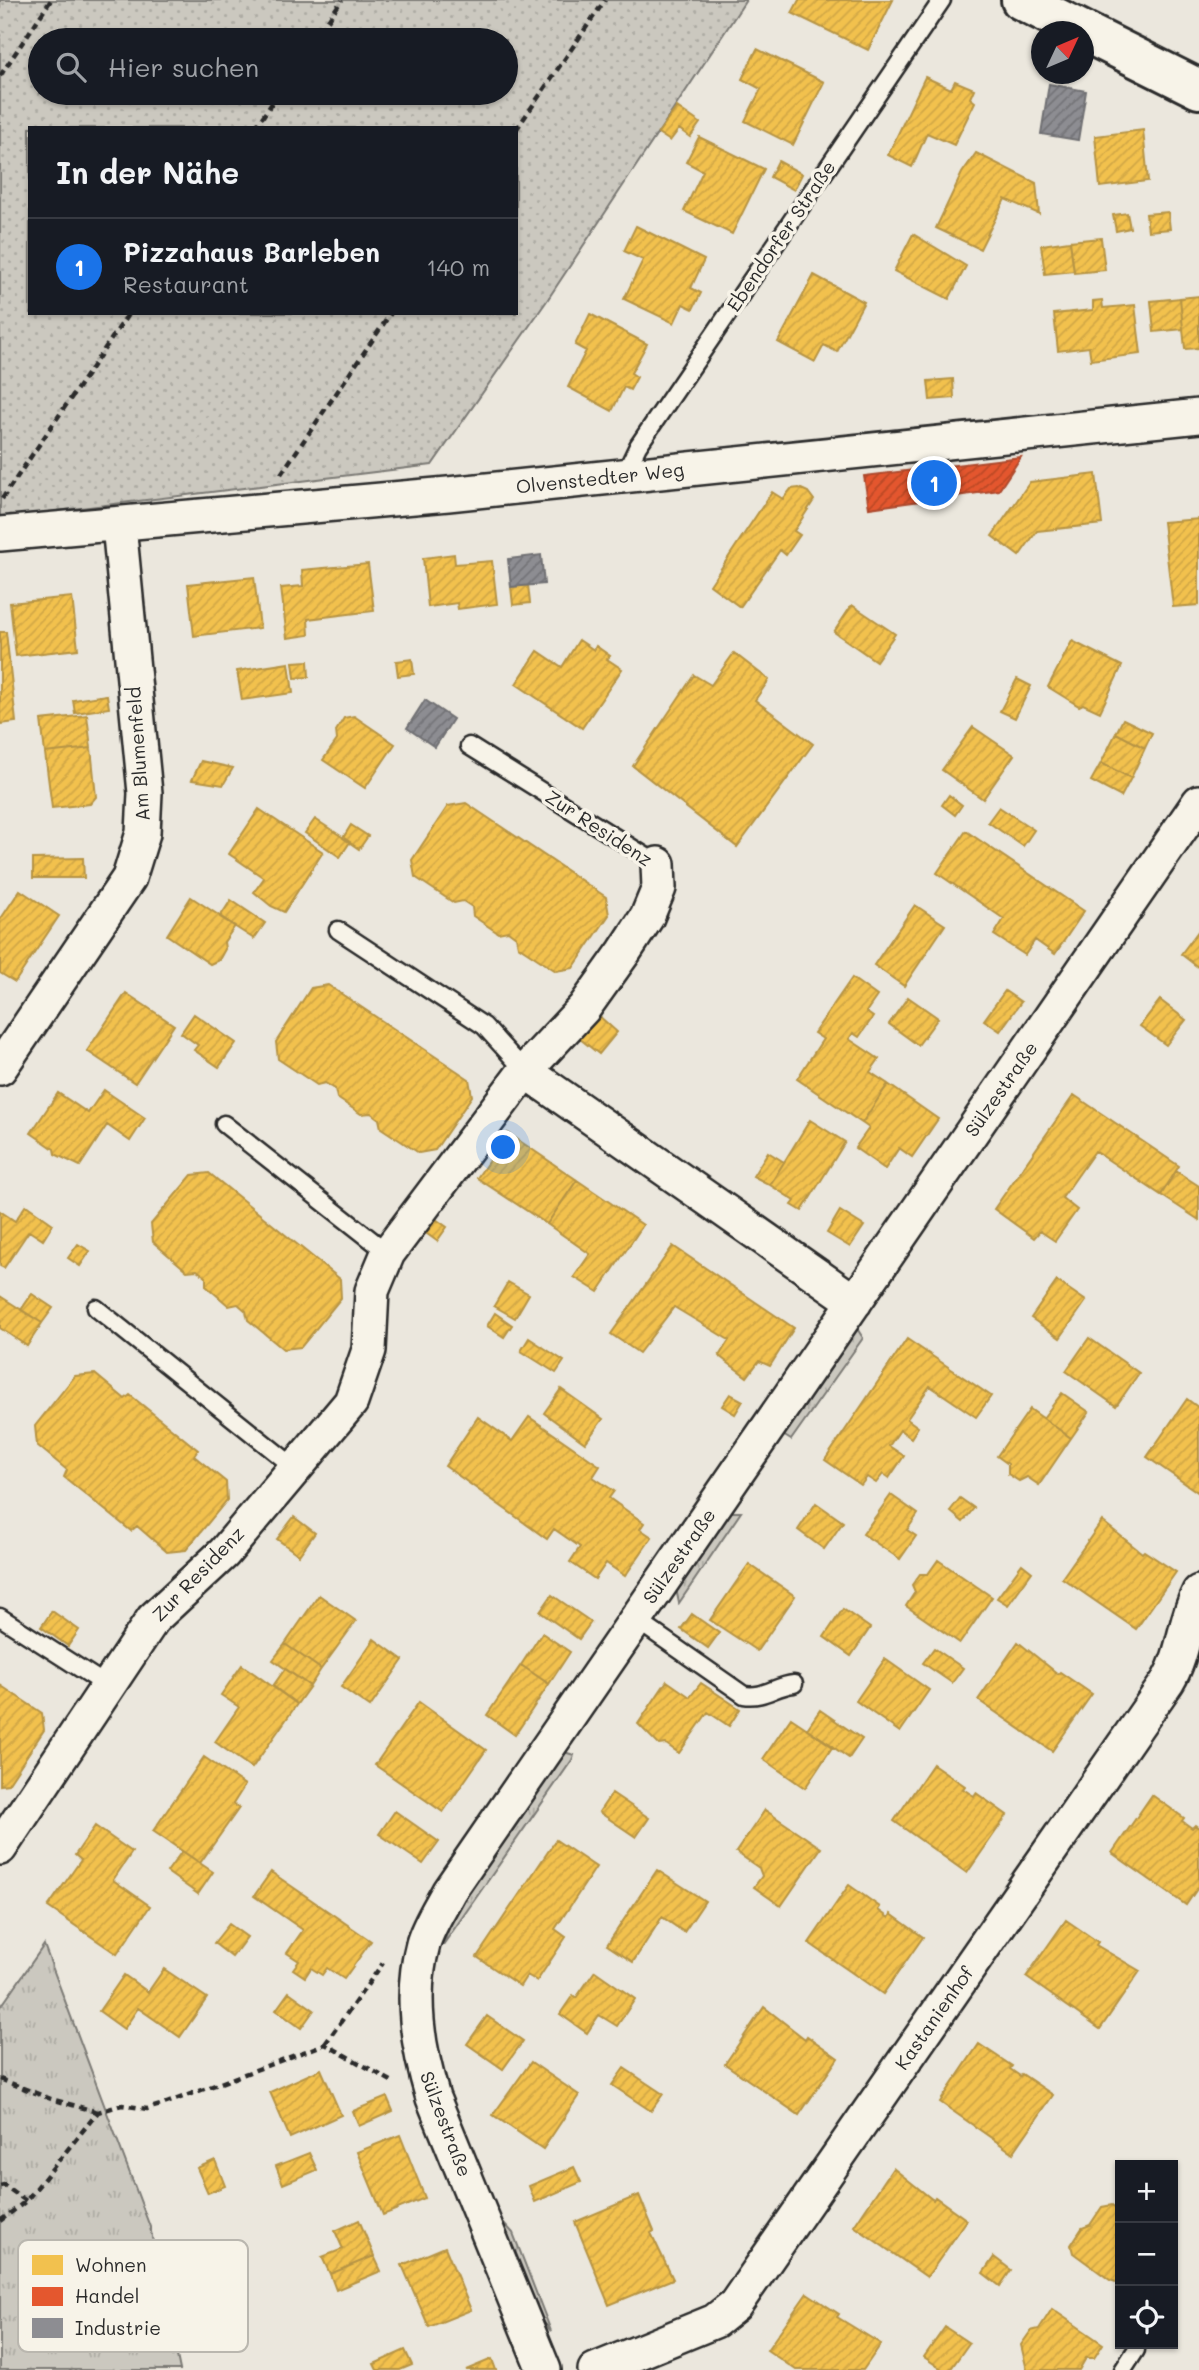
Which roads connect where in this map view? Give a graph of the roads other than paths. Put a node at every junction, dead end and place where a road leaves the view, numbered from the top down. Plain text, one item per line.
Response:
1 (942, 0) edge
2 (1021, 0) edge
3 (1199, 89) edge
4 (1199, 416) edge
5 (624, 475) junction
6 (119, 525) junction
7 (0, 534) edge
8 (470, 746) dead end
9 (1199, 802) edge
10 (658, 864) joint
11 (338, 930) dead end
12 (0, 1068) edge
13 (524, 1071) junction
14 (223, 1125) dead end
15 (388, 1253) junction
16 (855, 1301) junction
17 (96, 1308) dead end
18 (294, 1467) junction
19 (1196, 1607) edge
20 (0, 1617) edge
21 (635, 1619) junction
22 (794, 1684) dead end
23 (106, 1685) junction
24 (0, 1848) edge
25 (1136, 2350) dead end
26 (544, 2370) edge
27 (595, 2370) edge
28 (1123, 2370) edge

1 - 5 lane, Ebendorfer Straße
2 - 3 street
4 - 5 street, Olvenstedter Weg
5 - 6 street, Olvenstedter Weg
6 - 7 street, Olvenstedter Weg
6 - 12 street, Am Blumenfeld
8 - 10 lane, Zur Residenz
9 - 16 street, Sülzestraße
10 - 13 street, Zur Residenz
11 - 13 lane
13 - 15 street, Zur Residenz
13 - 16 street
14 - 15 lane
15 - 18 street, Zur Residenz
16 - 21 street, Sülzestraße
17 - 18 lane
18 - 23 street, Zur Residenz
19 - 27 street, Kastanienhof
20 - 23 lane
21 - 22 lane
21 - 26 street, Sülzestraße
23 - 24 street, Zur Residenz
25 - 28 lane

